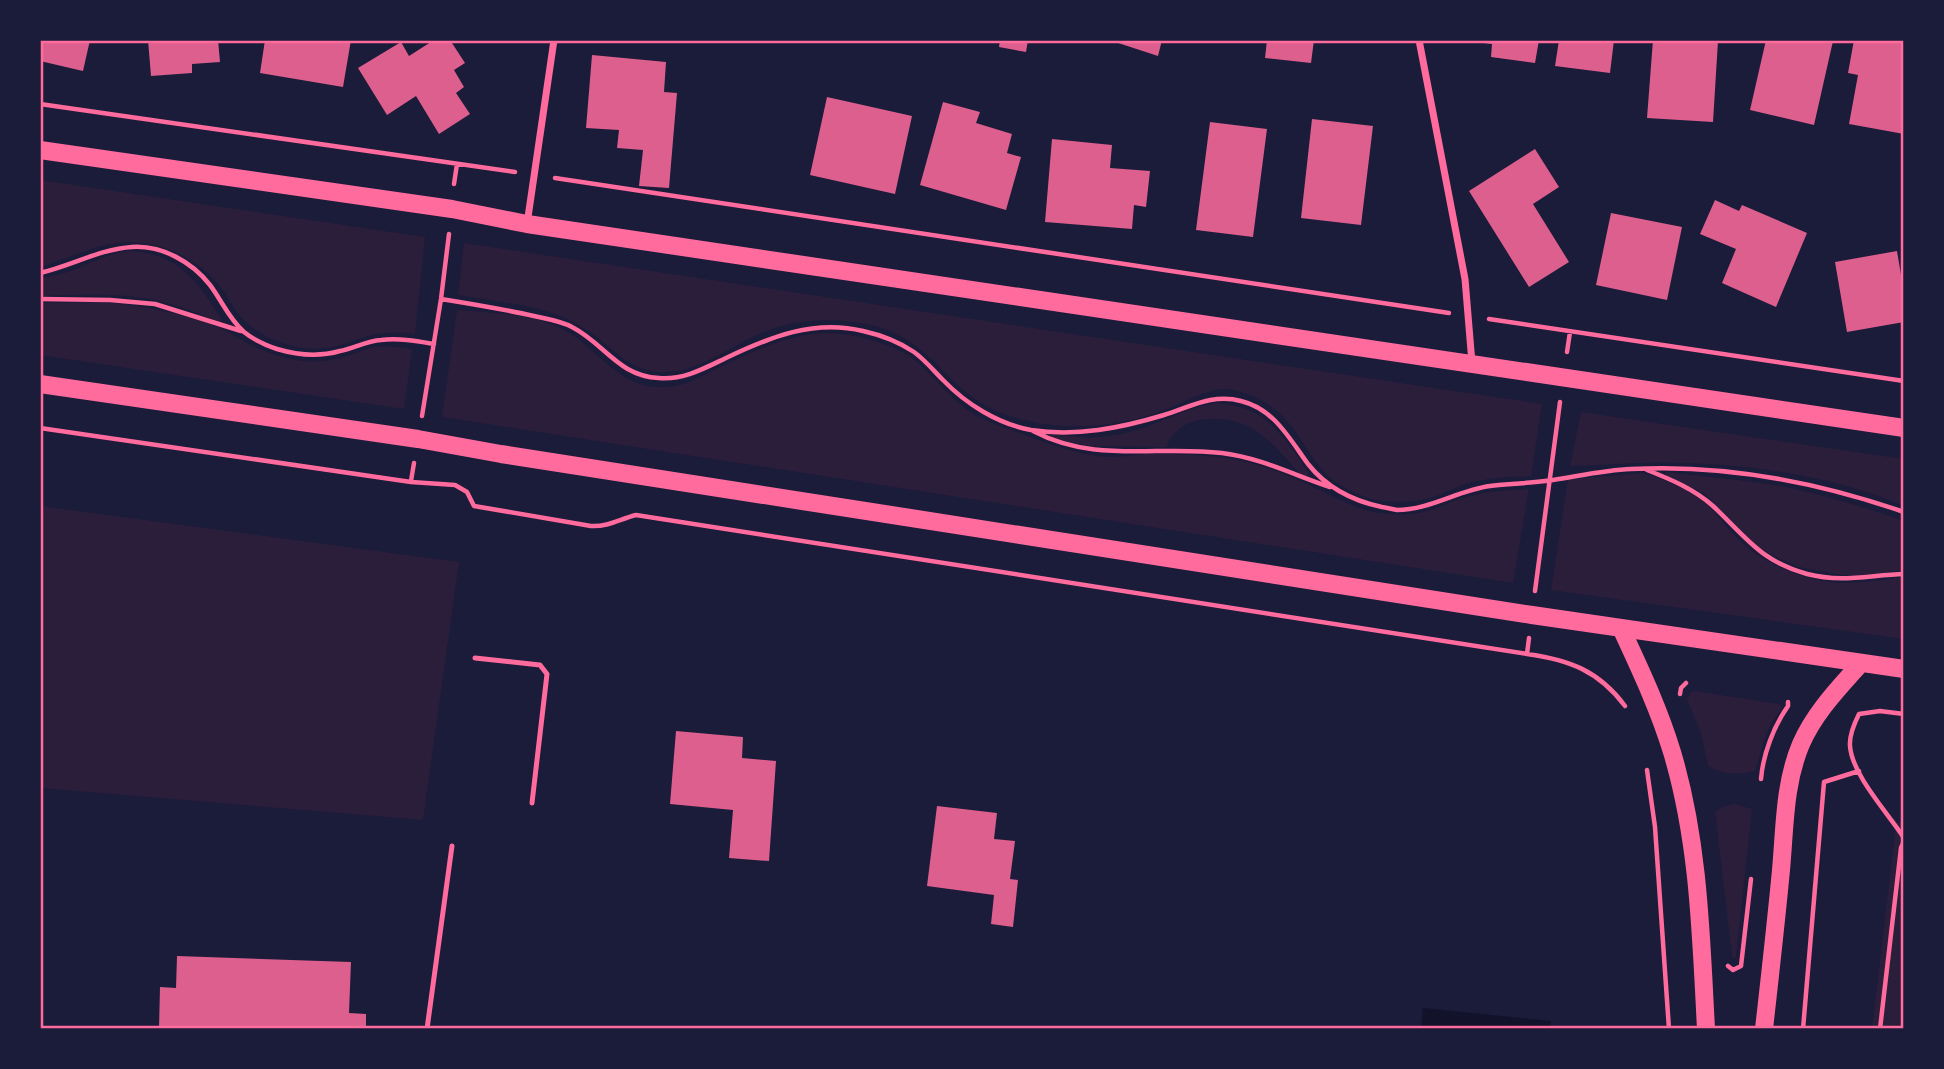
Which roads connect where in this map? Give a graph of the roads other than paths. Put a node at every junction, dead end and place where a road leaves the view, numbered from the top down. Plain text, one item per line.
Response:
1 (554, 40) edge
2 (1419, 40) edge
3 (40, 150) edge
4 (527, 224) junction
5 (1472, 364) junction
6 (40, 384) edge
7 (1904, 428) edge
8 (1621, 628) junction
9 (475, 658) dead end
10 (1861, 663) junction
11 (1904, 668) edge
12 (533, 803) dead end
13 (452, 846) dead end
14 (426, 1029) edge
15 (1706, 1029) edge
16 (1764, 1029) edge

1 - 4 street
2 - 5 street
3 - 4 main road
4 - 5 main road
5 - 7 main road
6 - 8 main road
8 - 10 main road
8 - 15 main road
9 - 12 lane
10 - 11 main road
10 - 16 main road
13 - 14 lane

